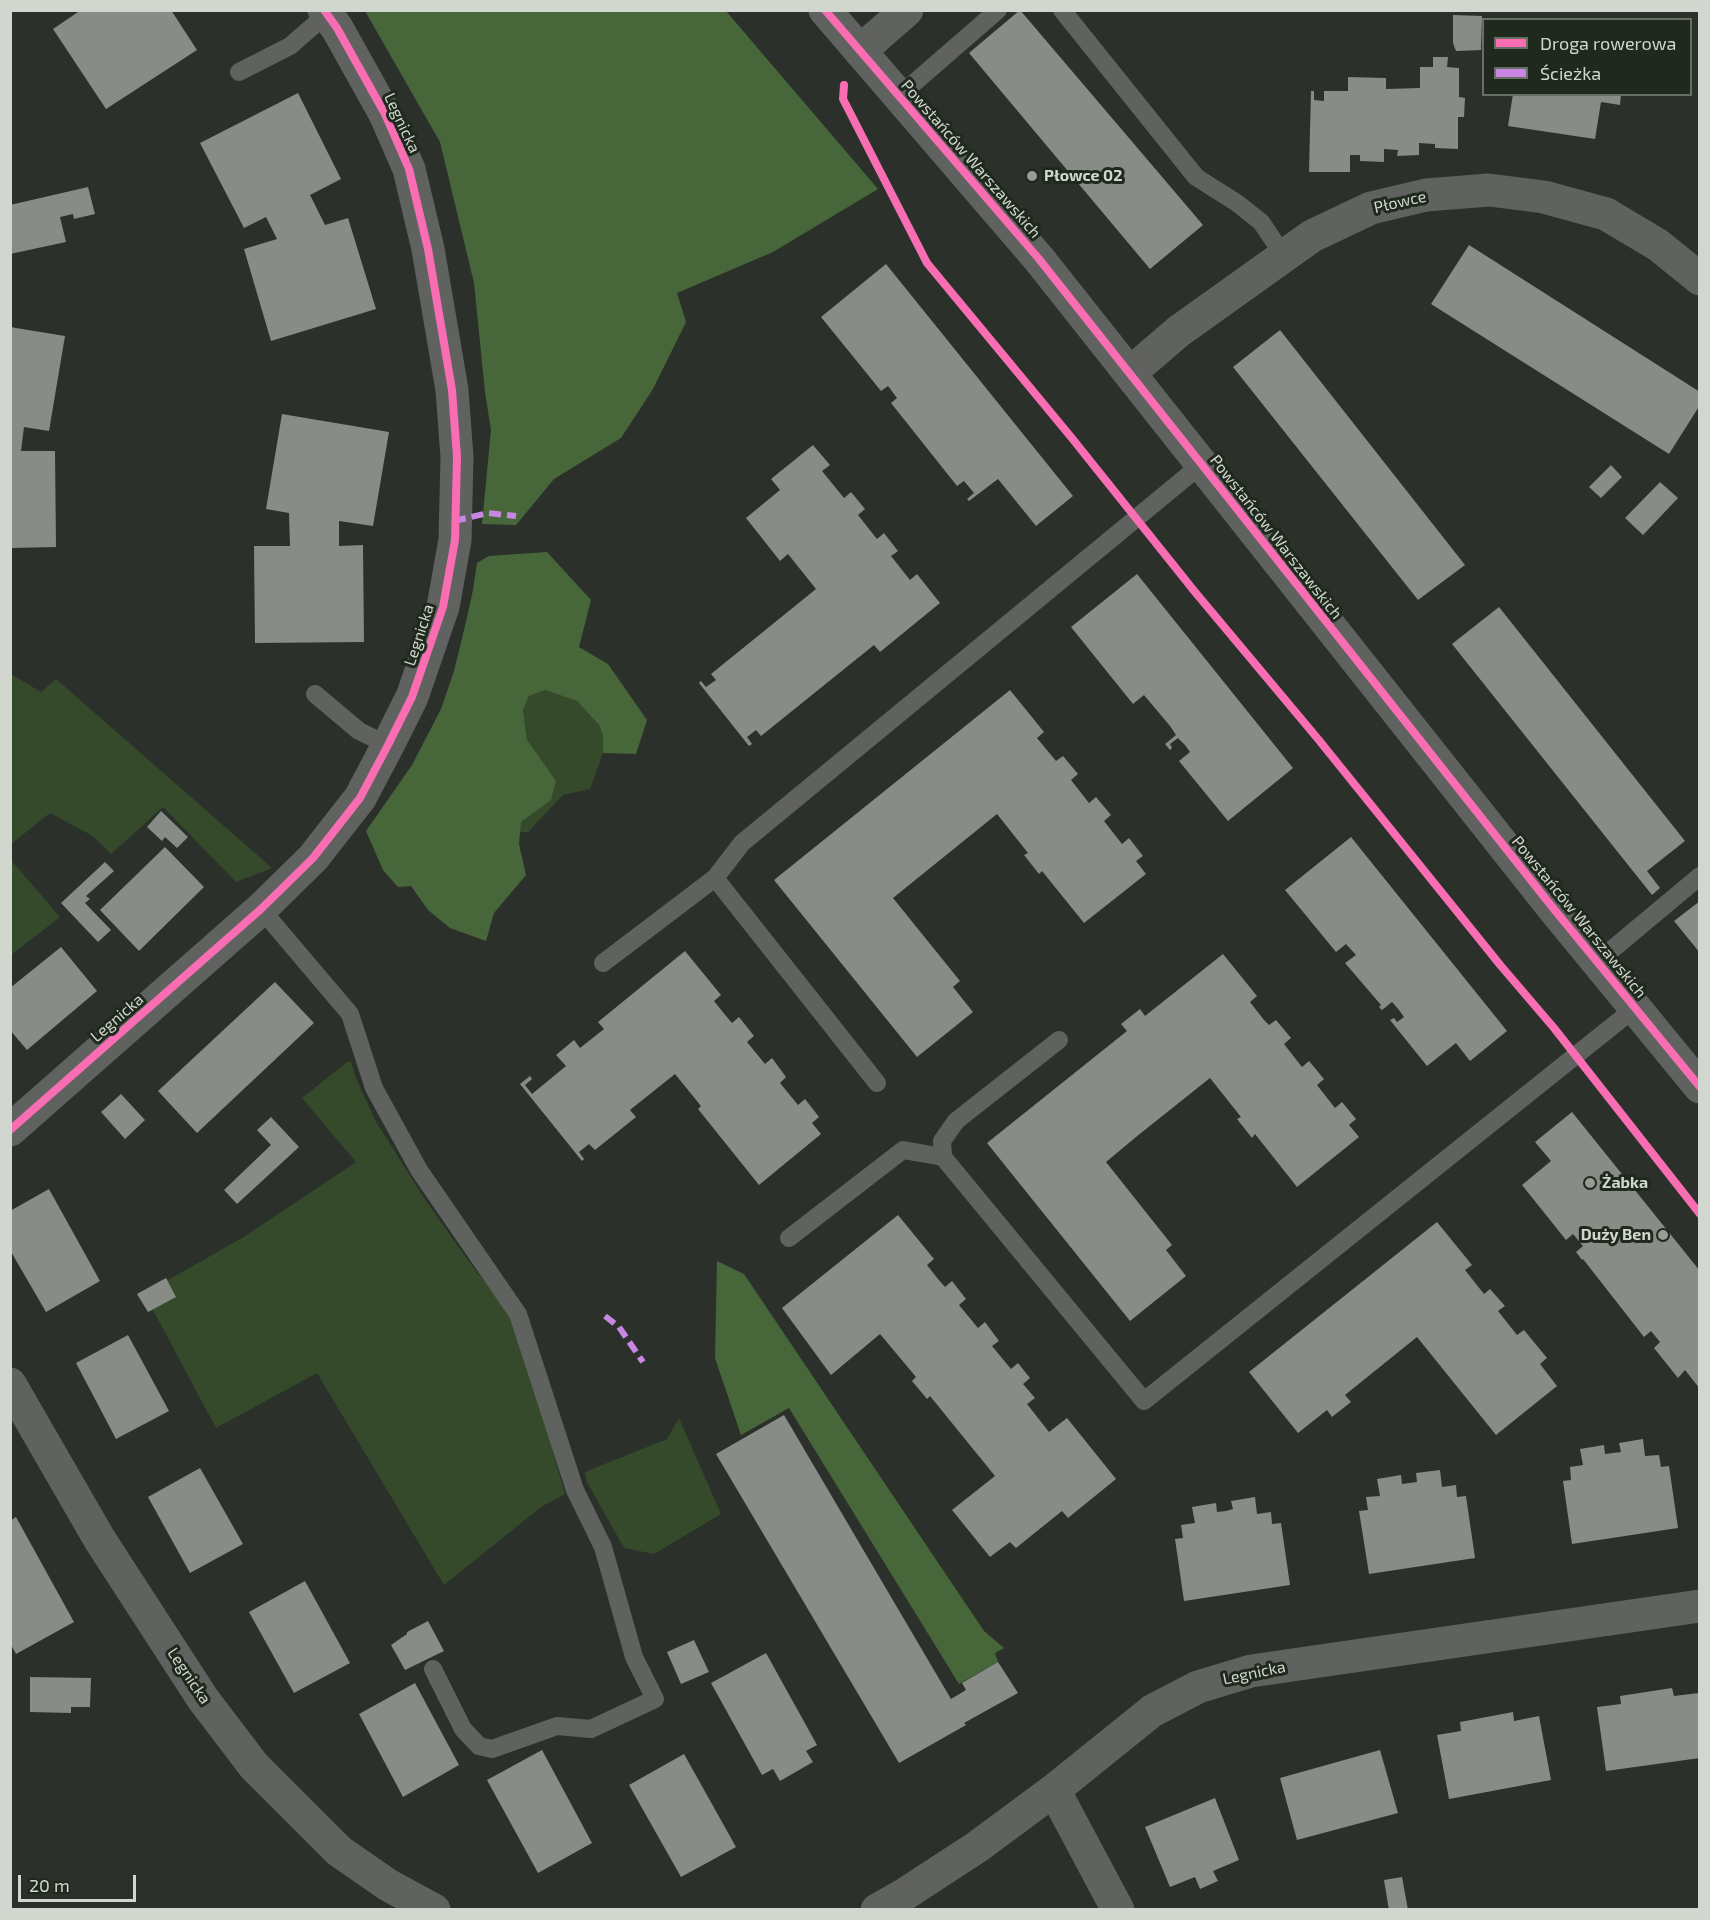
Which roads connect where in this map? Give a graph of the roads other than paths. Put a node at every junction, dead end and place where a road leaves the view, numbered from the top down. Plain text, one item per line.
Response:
1 (825, 10) edge
2 (907, 10) edge
3 (998, 10) edge
4 (1062, 10) edge
5 (326, 12) edge
6 (860, 51) junction
7 (239, 72) dead end
8 (899, 96) junction
9 (1284, 256) junction
10 (1700, 279) edge
11 (1130, 373) junction
12 (1202, 464) junction
13 (315, 694) dead end
14 (388, 745) junction
15 (1700, 876) edge
16 (716, 878) junction
17 (261, 909) junction
18 (1597, 962) junction
19 (603, 963) dead end
20 (1635, 1008) junction
21 (1059, 1040) dead end
22 (878, 1083) dead end
23 (1700, 1086) edge
24 (10, 1130) edge
25 (943, 1157) junction
26 (789, 1238) dead end
27 (10, 1384) edge
28 (1700, 1606) edge
29 (433, 1670) dead end
30 (1054, 1790) junction
31 (434, 1910) edge
32 (877, 1910) edge
33 (1118, 1910) edge

1 - 6 street, Powstańców Warszawskich
2 - 6 street
3 - 8 lane
4 - 9 lane
5 - 7 lane
5 - 14 street, Legnicka
6 - 8 street, Powstańców Warszawskich
8 - 11 street, Powstańców Warszawskich
9 - 10 street, Płowce
9 - 11 street, Płowce
11 - 12 street, Powstańców Warszawskich
12 - 16 lane
12 - 18 street, Powstańców Warszawskich
13 - 14 lane
14 - 17 street, Legnicka
15 - 18 lane
16 - 19 lane
16 - 22 lane
17 - 24 street, Legnicka
17 - 29 lane
18 - 20 street, Powstańców Warszawskich
20 - 23 street, Powstańców Warszawskich
20 - 25 lane
21 - 25 lane
25 - 26 lane
27 - 31 street, Legnicka
28 - 30 street, Legnicka
30 - 32 street, Legnicka
30 - 33 street

